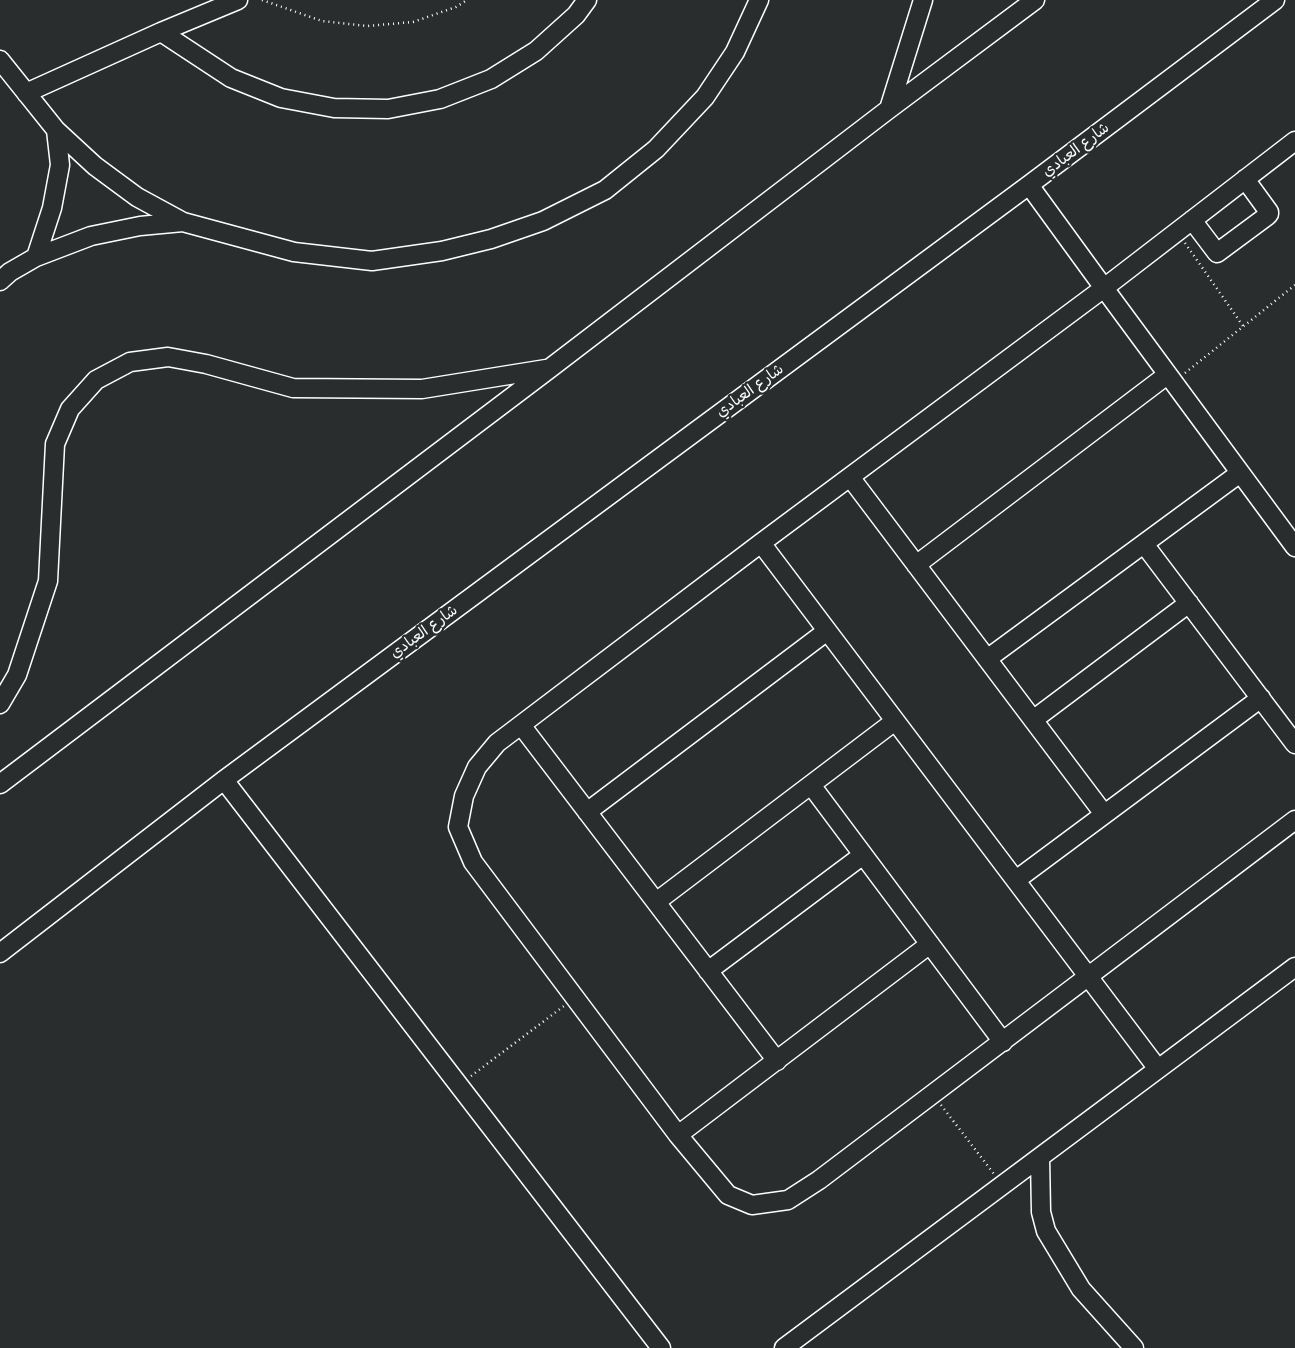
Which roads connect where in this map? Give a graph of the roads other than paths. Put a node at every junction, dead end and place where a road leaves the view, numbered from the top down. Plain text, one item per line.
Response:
1 (238, 0) edge
2 (587, 0) edge
3 (759, 0) edge
4 (923, 0) edge
5 (1035, 0) edge
6 (1274, 0) edge
7 (161, 32) junction
8 (0, 60) edge
9 (26, 93) junction
10 (889, 109) junction
11 (56, 130) junction
12 (1295, 141) edge
13 (1245, 179) junction
14 (1029, 185) junction
15 (1192, 220) junction
16 (183, 222) junction
17 (36, 257) junction
18 (0, 281) edge
19 (1104, 288) junction
20 (549, 369) junction
21 (1170, 378) junction
22 (1240, 473) junction
23 (850, 477) junction
24 (1292, 538) edge
25 (760, 543) junction
26 (1144, 544) junction
27 (916, 564) junction
28 (1189, 602) junction
29 (827, 631) junction
30 (987, 659) junction
31 (1261, 698) junction
32 (0, 704) edge
33 (1032, 720) junction
34 (895, 721) junction
35 (520, 725) junction
36 (1295, 744) edge
37 (224, 780) junction
38 (0, 784) edge
39 (811, 785) junction
40 (587, 812) junction
41 (1104, 814) junction
42 (1295, 820) edge
43 (863, 855) junction
44 (1016, 880) junction
45 (656, 902) junction
46 (930, 944) junction
47 (0, 953) edge
48 (1295, 967) edge
49 (708, 971) junction
50 (1089, 977) junction
51 (1003, 1042) junction
52 (776, 1061) junction
53 (1158, 1069) junction
54 (678, 1135) junction
55 (1040, 1157) junction
56 (661, 1348) edge
57 (784, 1348) edge
58 (1134, 1348) edge

1 - 7 street
2 - 7 street
3 - 16 street
4 - 10 street
5 - 10 street
6 - 14 street, شارع العبادي
7 - 9 street
8 - 9 street
9 - 11 street
10 - 20 street
11 - 16 street
11 - 17 street
12 - 13 street
13 - 15 street
13 - 15 street
14 - 19 street
14 - 37 street, شارع العبادي
15 - 19 street
16 - 17 street
17 - 18 street
19 - 21 street
19 - 23 street
20 - 32 street
20 - 38 street
21 - 22 street
21 - 27 street
22 - 24 street
22 - 26 street
23 - 25 street
23 - 27 street
25 - 29 street
25 - 35 street
26 - 28 street
26 - 30 street
27 - 30 street
28 - 31 street
28 - 33 street
29 - 34 street
29 - 40 street
30 - 33 street
31 - 36 street
31 - 41 street
33 - 41 street
34 - 39 street
34 - 44 street
35 - 40 street
35 - 54 street
37 - 47 street, شارع العبادي
37 - 56 street
39 - 43 street
39 - 45 street
40 - 45 street
41 - 44 street
42 - 50 street
43 - 46 street
43 - 49 street
44 - 50 street
45 - 49 street
46 - 51 street
46 - 52 street
48 - 53 street
49 - 52 street
50 - 51 street
50 - 53 street
51 - 54 street
52 - 54 street
53 - 55 street
55 - 57 street
55 - 58 street

